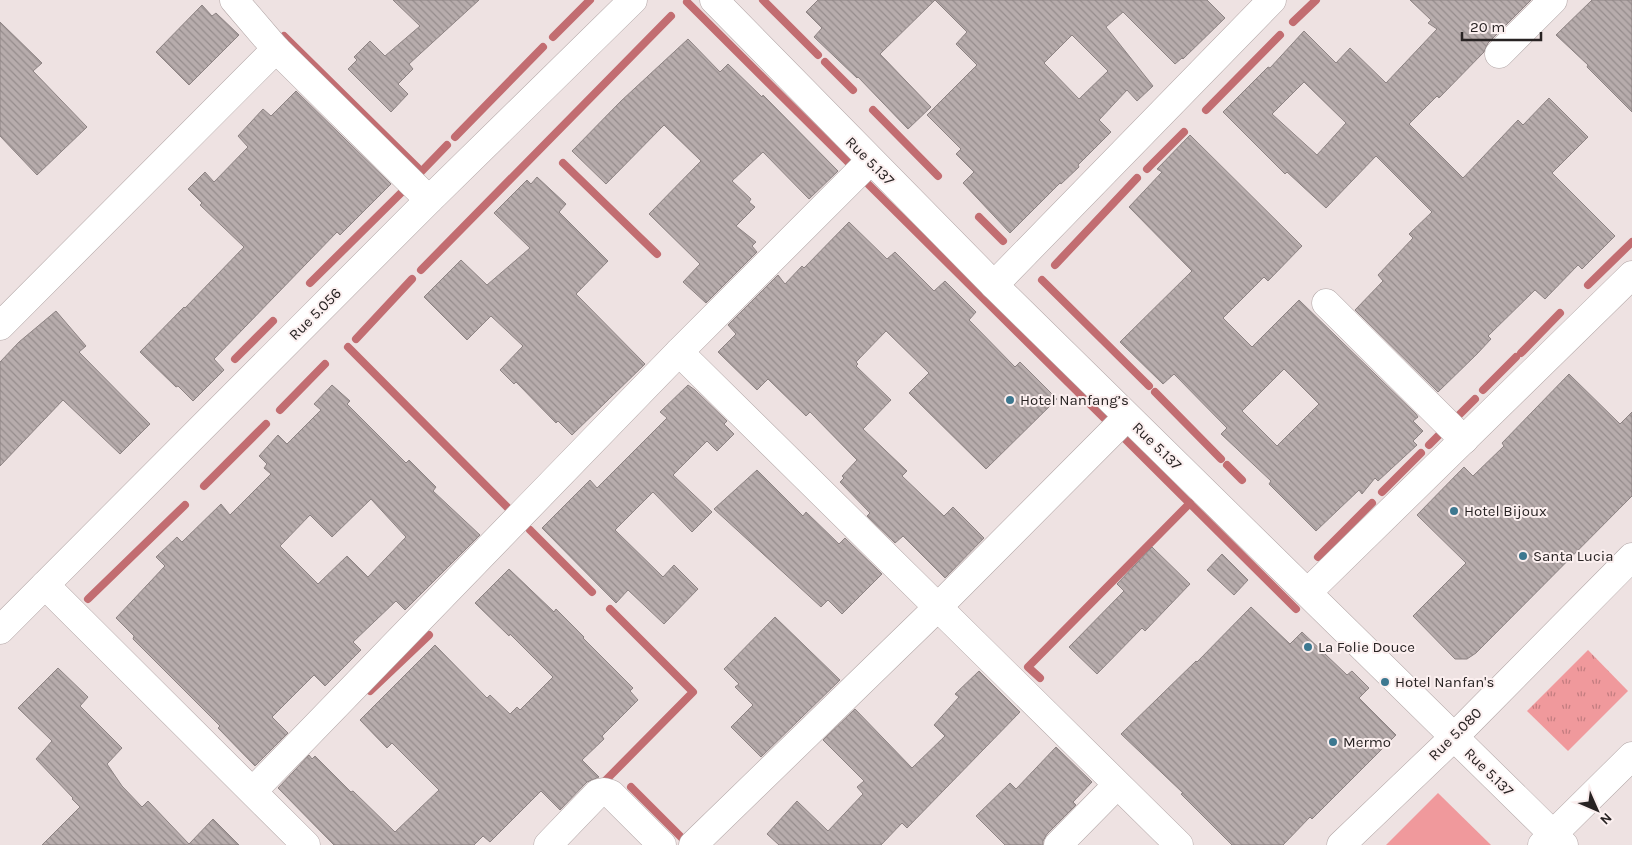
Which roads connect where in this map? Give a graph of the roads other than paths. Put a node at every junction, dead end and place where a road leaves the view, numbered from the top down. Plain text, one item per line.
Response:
1 (234, 0) edge
2 (633, 0) edge
3 (714, 0) edge
4 (1272, 0) edge
5 (1553, 0) edge
6 (276, 49) junction
7 (1499, 54) dead end
8 (870, 161) junction
9 (429, 200) junction
10 (1632, 275) edge
11 (994, 285) junction
12 (1326, 303) dead end
13 (0, 326) edge
14 (679, 352) junction
15 (1127, 417) junction
16 (1464, 440) junction
17 (1632, 557) edge
18 (45, 585) junction
19 (1308, 592) junction
20 (938, 608) junction
21 (0, 630) edge
22 (1454, 737) junction
23 (1632, 756) edge
24 (1117, 785) junction
25 (253, 791) junction
26 (1553, 841) edge
27 (306, 845) edge
28 (548, 845) edge
29 (662, 845) edge
30 (693, 845) edge
31 (1058, 845) edge
32 (1178, 845) edge
33 (1341, 845) edge

1 - 6 street
2 - 9 street, Rue 5.056
3 - 8 street, Rue 5.137
4 - 11 street
5 - 7 street
6 - 9 street
6 - 13 street
8 - 11 street, Rue 5.137
8 - 14 street
9 - 18 street, Rue 5.056
10 - 16 street
11 - 15 street, Rue 5.137
12 - 16 street
14 - 20 street
14 - 25 street
15 - 19 street, Rue 5.137
15 - 20 street
16 - 19 street
17 - 22 street, Rue 5.080
18 - 21 street, Rue 5.056
18 - 25 street
19 - 22 street, Rue 5.137
20 - 24 street
20 - 30 street
22 - 26 street, Rue 5.137
22 - 33 street, Rue 5.080
23 - 26 street
24 - 31 street
24 - 32 street
25 - 27 street
28 - 29 street

